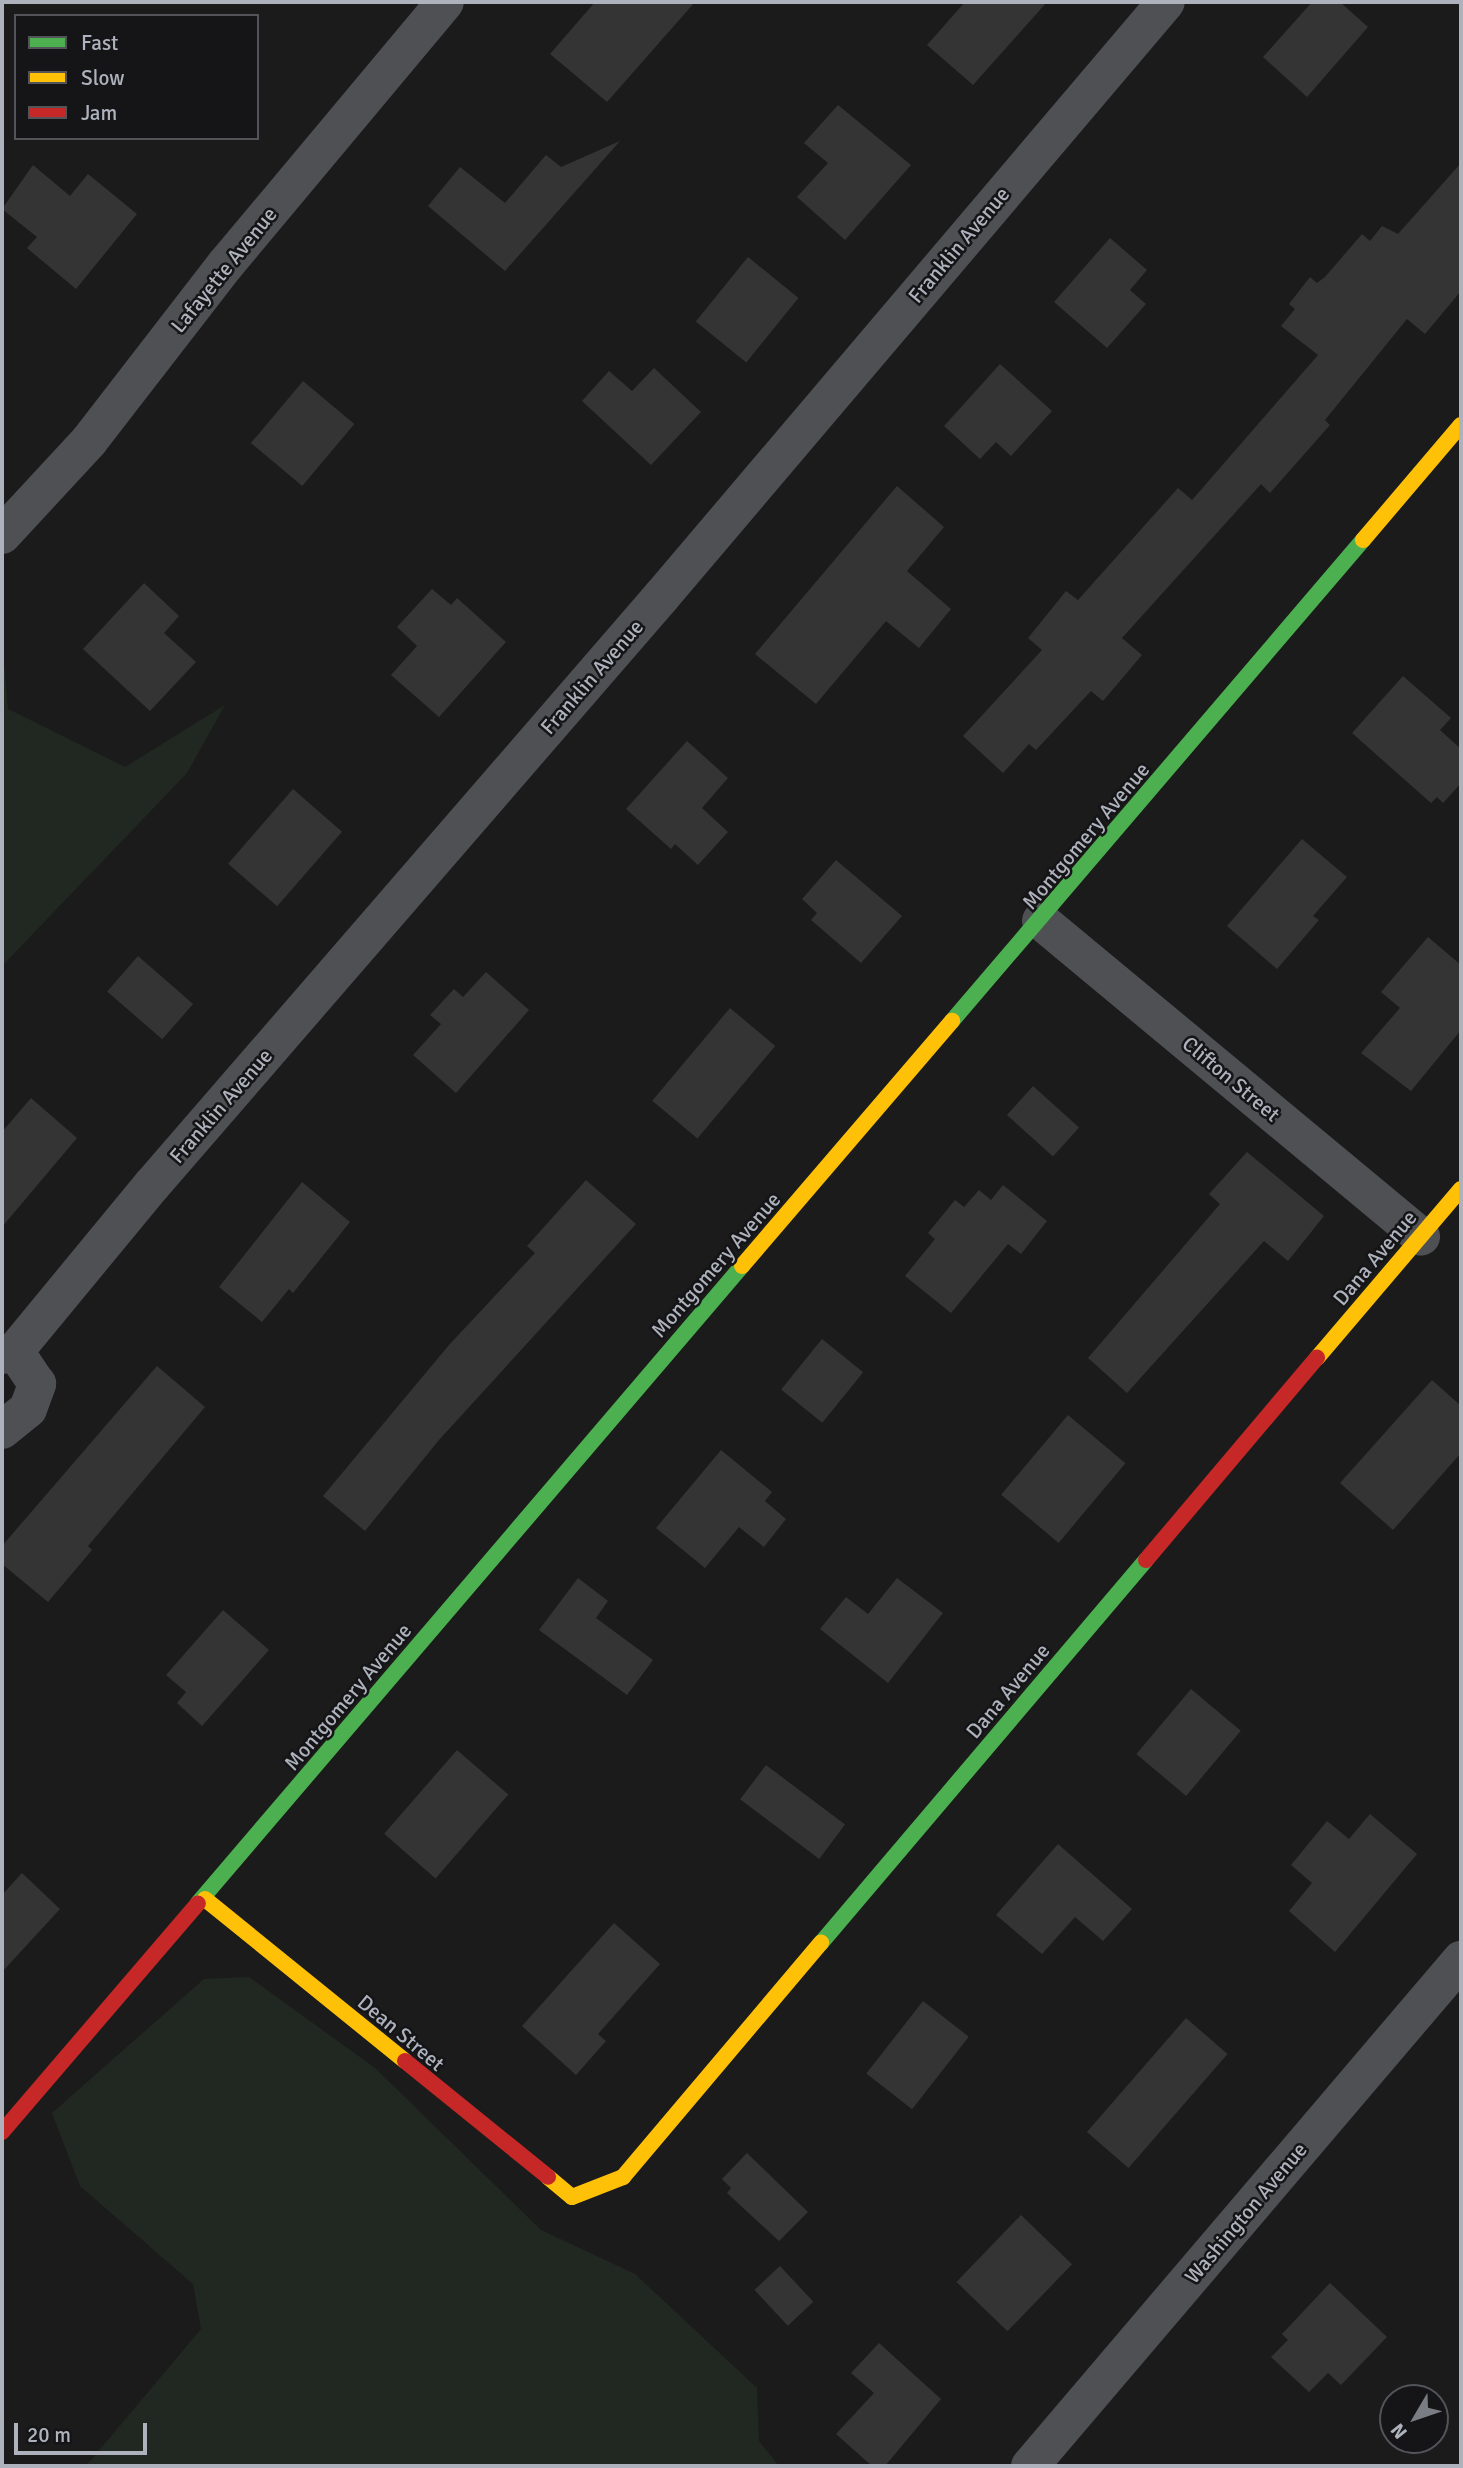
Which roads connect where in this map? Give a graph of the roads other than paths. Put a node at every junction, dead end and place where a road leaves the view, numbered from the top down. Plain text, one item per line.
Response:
1 (444, 2) edge
2 (1166, 2) edge
3 (1461, 425) edge
4 (2, 536) edge
5 (1041, 921) junction
6 (1461, 1189) edge
7 (1421, 1237) junction
8 (9, 1353) edge
9 (2, 1430) edge
10 (205, 1899) junction
11 (1461, 1960) edge
12 (2, 2132) edge
13 (572, 2197) joint
14 (1030, 2466) edge

1 - 4 street, Lafayette Avenue
2 - 8 street, Franklin Avenue
3 - 5 street, Montgomery Avenue
5 - 7 street, Clifton Street
5 - 10 street, Montgomery Avenue
6 - 7 street, Dana Avenue
7 - 13 street, Dana Avenue
8 - 9 street, Franklin Avenue
10 - 12 street, Montgomery Avenue
10 - 13 street, Dean Street
11 - 14 street, Washington Avenue

